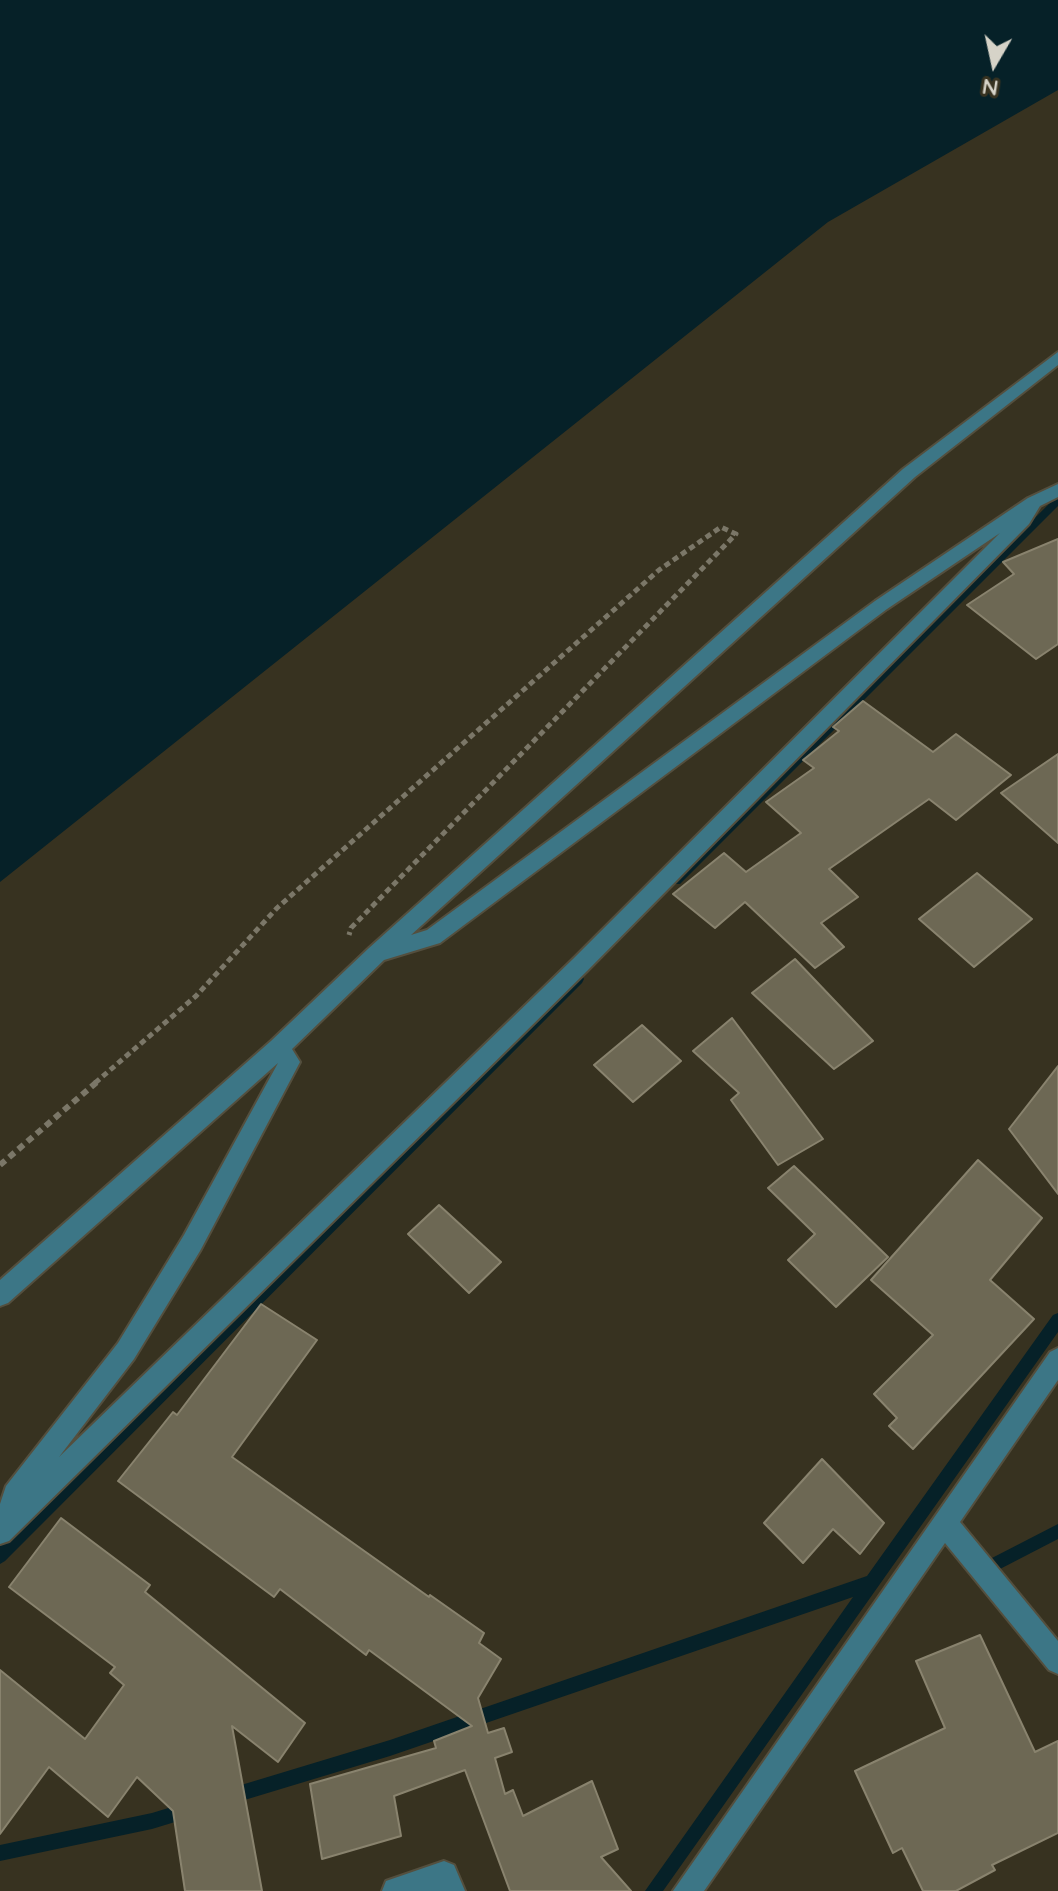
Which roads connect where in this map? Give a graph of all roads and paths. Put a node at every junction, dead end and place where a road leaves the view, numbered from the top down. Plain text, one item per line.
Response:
1 (1058, 357) edge
2 (1058, 490) edge
3 (1034, 502) junction
4 (376, 954) junction
5 (336, 991) junction
6 (278, 1048) junction
7 (0, 1165) edge
8 (0, 1295) edge
9 (1058, 1360) edge
10 (945, 1524) junction
11 (3, 1528) edge
12 (1058, 1661) edge
13 (396, 1891) edge
14 (451, 1891) edge
15 (687, 1891) edge

1 - 4 street
2 - 3 street
3 - 4 street
3 - 11 street
4 - 5 street
5 - 6 street
5 - 7 path
6 - 8 street
6 - 11 street
9 - 10 street
10 - 12 street
10 - 15 street
13 - 14 street

